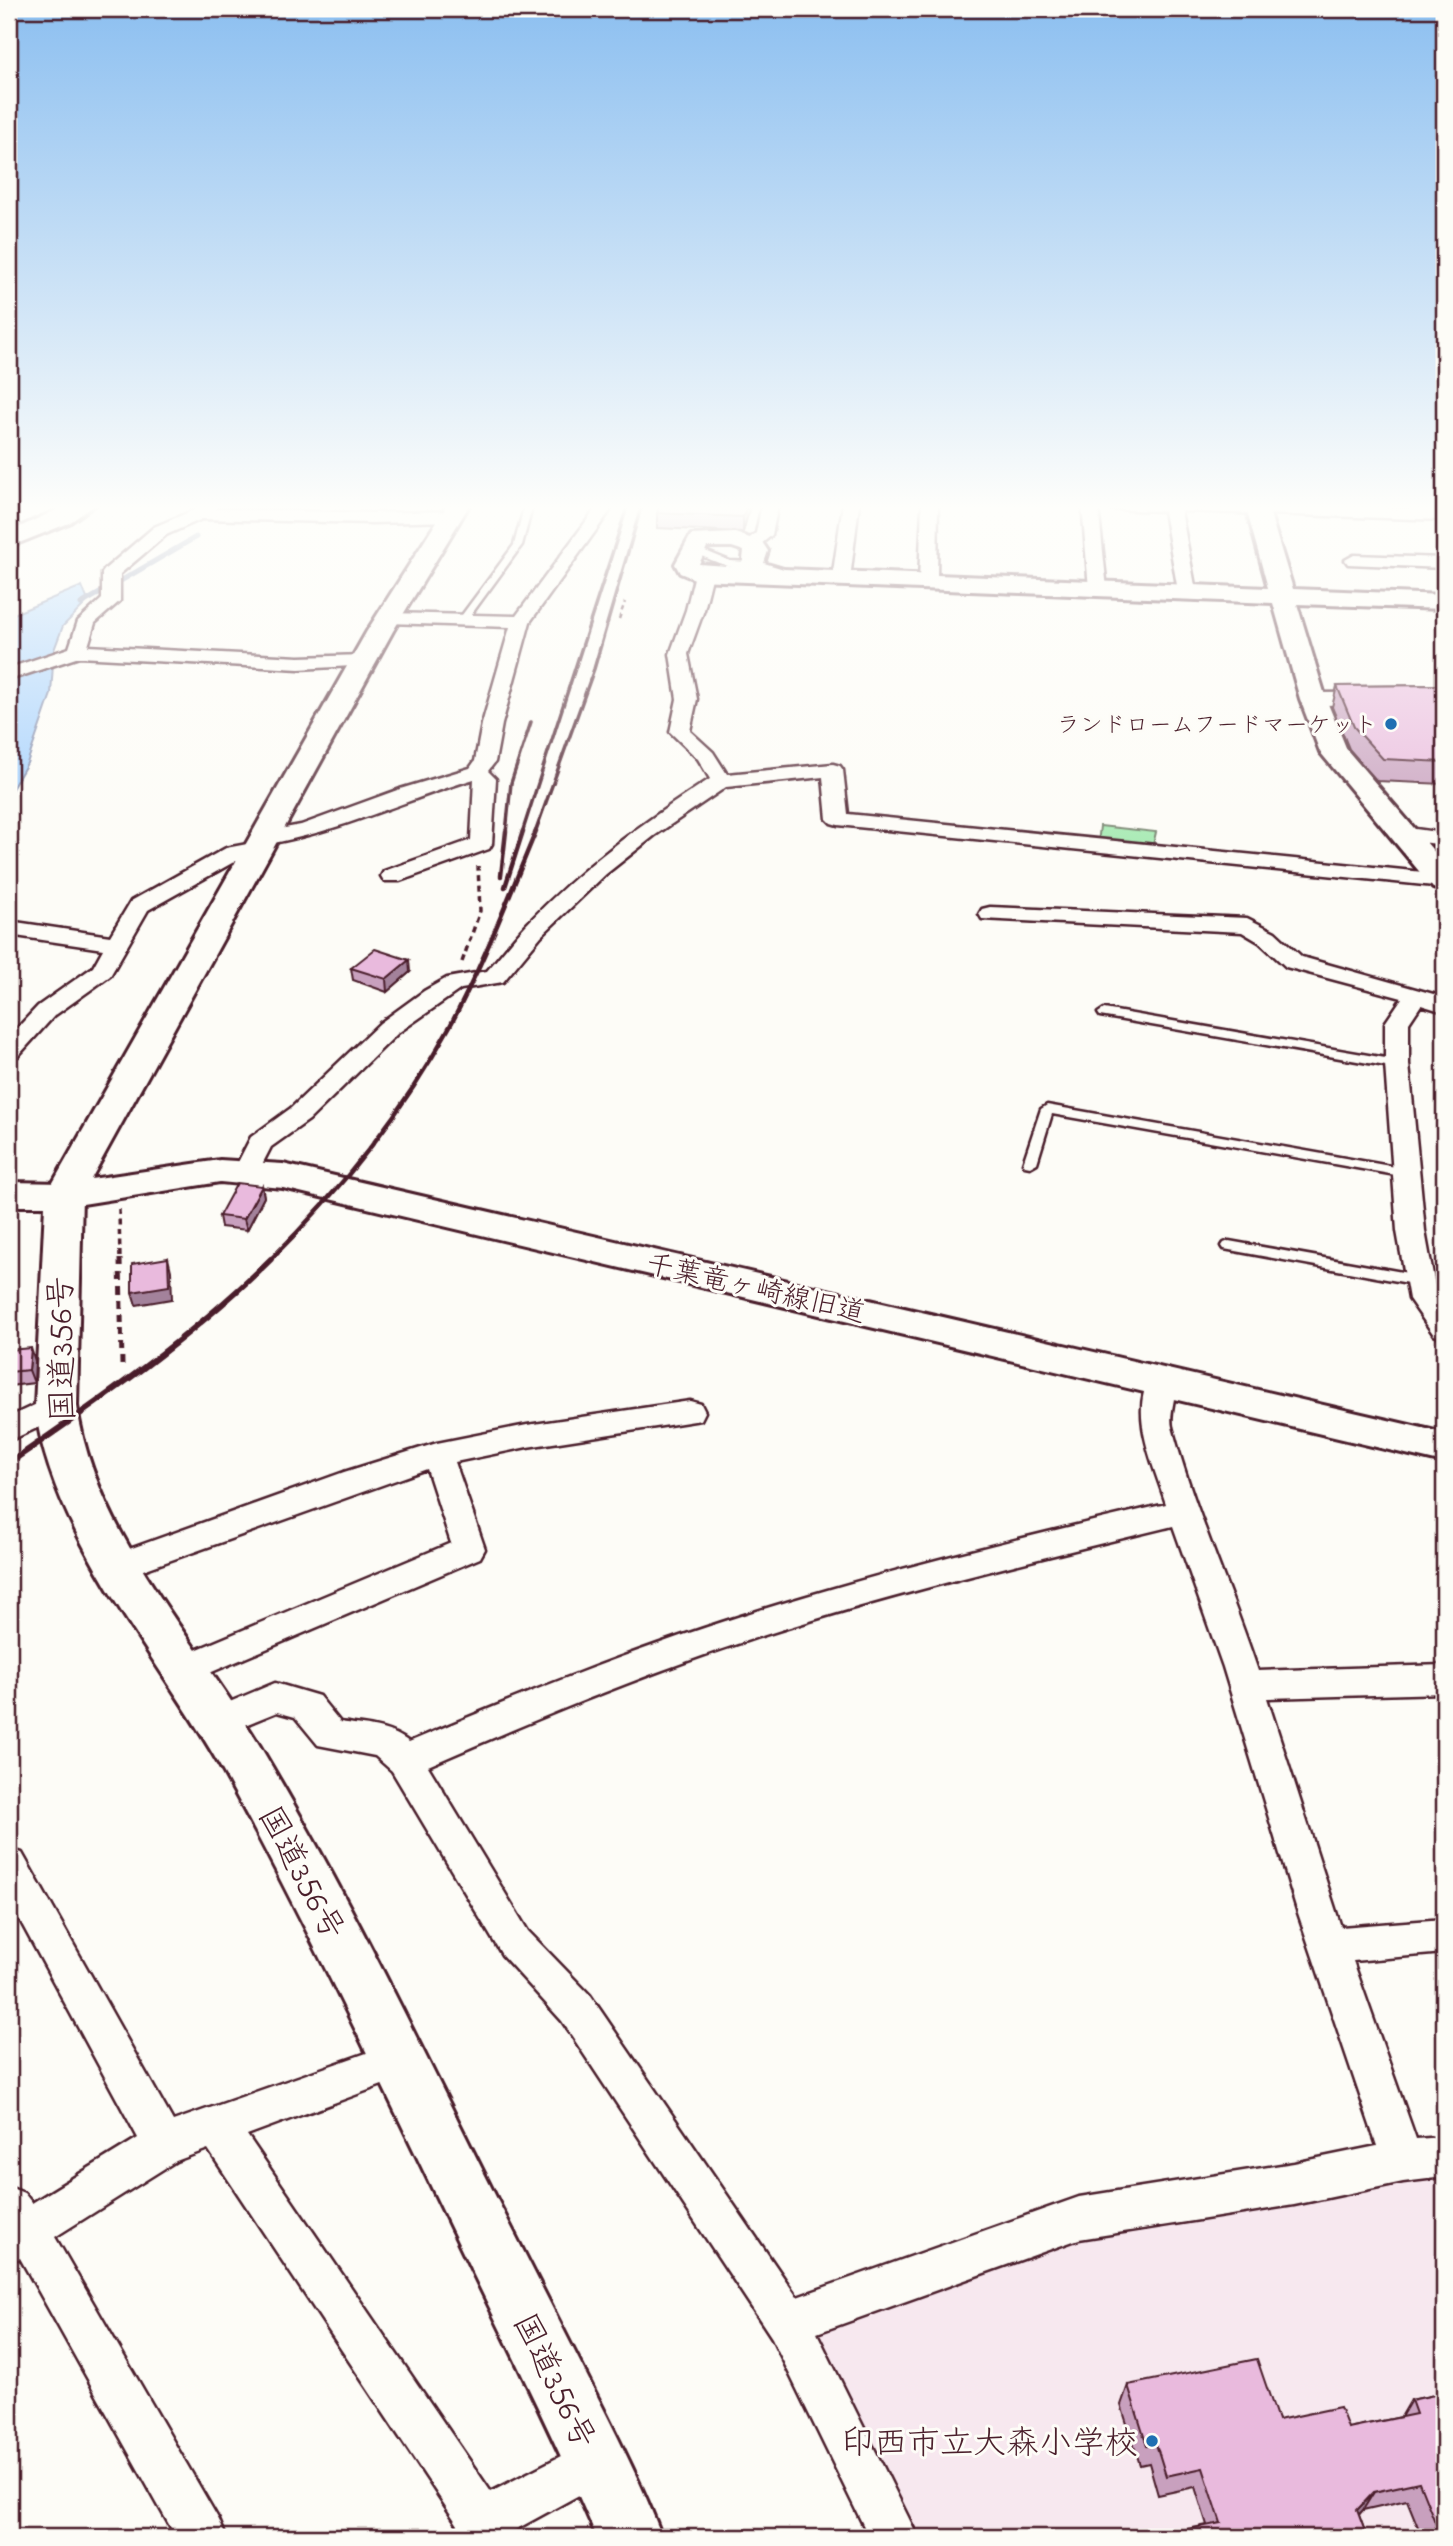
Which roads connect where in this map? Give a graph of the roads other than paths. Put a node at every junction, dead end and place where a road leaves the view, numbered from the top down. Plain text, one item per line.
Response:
1 (522, 622) edge
2 (86, 623) edge
3 (385, 623) edge
4 (690, 623) edge
5 (1290, 623) edge
6 (77, 652) junction
7 (363, 661) junction
8 (9, 674) edge
9 (1444, 698) edge
10 (1313, 699) junction
11 (477, 772) junction
12 (721, 781) junction
13 (1401, 832) junction
14 (1444, 839) edge
15 (263, 843) junction
16 (392, 876) dead end
17 (1444, 881) edge
18 (990, 914) dead end
19 (9, 928) edge
20 (116, 944) junction
21 (1416, 995) junction
22 (1444, 1005) edge
23 (1104, 1013) dead end
24 (9, 1051) edge
25 (1397, 1064) junction
26 (1030, 1163) dead end
27 (246, 1172) junction
28 (1407, 1173) junction
29 (9, 1194) edge
30 (64, 1195) junction
31 (1229, 1246) dead end
32 (1419, 1280) junction
33 (1444, 1328) edge
34 (1161, 1381) junction
35 (57, 1406) junction
36 (690, 1412) dead end
37 (9, 1430) edge
38 (1444, 1448) edge
39 (437, 1454) junction
40 (1184, 1512) junction
41 (118, 1566) junction
42 (186, 1669) junction
43 (1444, 1679) edge
44 (1246, 1685) junction
45 (218, 1722) junction
46 (405, 1760) junction
47 (14, 1888) edge
48 (1444, 1936) edge
49 (1328, 1946) junction
50 (398, 2061) junction
51 (217, 2127) junction
52 (164, 2145) junction
53 (1444, 2157) edge
54 (1403, 2161) junction
55 (15, 2226) edge
56 (788, 2322) junction
57 (596, 2461) junction
58 (202, 2537) edge
59 (630, 2537) edge
60 (894, 2537) edge

1 - 11 street
2 - 6 street
3 - 7 main road
4 - 12 street
5 - 10 main road
6 - 7 street
6 - 8 street
7 - 15 main road
9 - 10 street
10 - 13 main road
11 - 15 street
11 - 16 street
12 - 17 street
12 - 27 street
13 - 14 street
13 - 17 main road
15 - 20 street
15 - 30 main road
18 - 21 street
19 - 20 street
20 - 24 street
21 - 22 street
21 - 25 street
23 - 25 lane
25 - 28 street
26 - 28 lane
27 - 30 main road, 千葉竜ヶ崎線旧道
27 - 34 main road, 千葉竜ヶ崎線旧道
28 - 32 street
29 - 30 main road, 千葉竜ヶ崎線旧道
30 - 35 main road, 国道356号
31 - 32 lane
32 - 33 street
34 - 38 main road, 千葉竜ヶ崎線旧道
34 - 40 street
35 - 37 street
35 - 41 main road, 国道356号
36 - 39 street
39 - 41 street
39 - 42 street
40 - 44 street
40 - 46 street
41 - 42 main road, 国道356号
42 - 45 main road, 国道356号
43 - 44 street
44 - 49 street
45 - 46 street
45 - 50 main road, 国道356号
46 - 56 street
47 - 52 street
48 - 49 street
49 - 54 street
50 - 51 street
50 - 57 main road, 国道356号
51 - 52 street
51 - 57 street
52 - 55 street
53 - 54 street
54 - 56 street
55 - 58 street
56 - 60 street
57 - 59 main road, 国道356号

